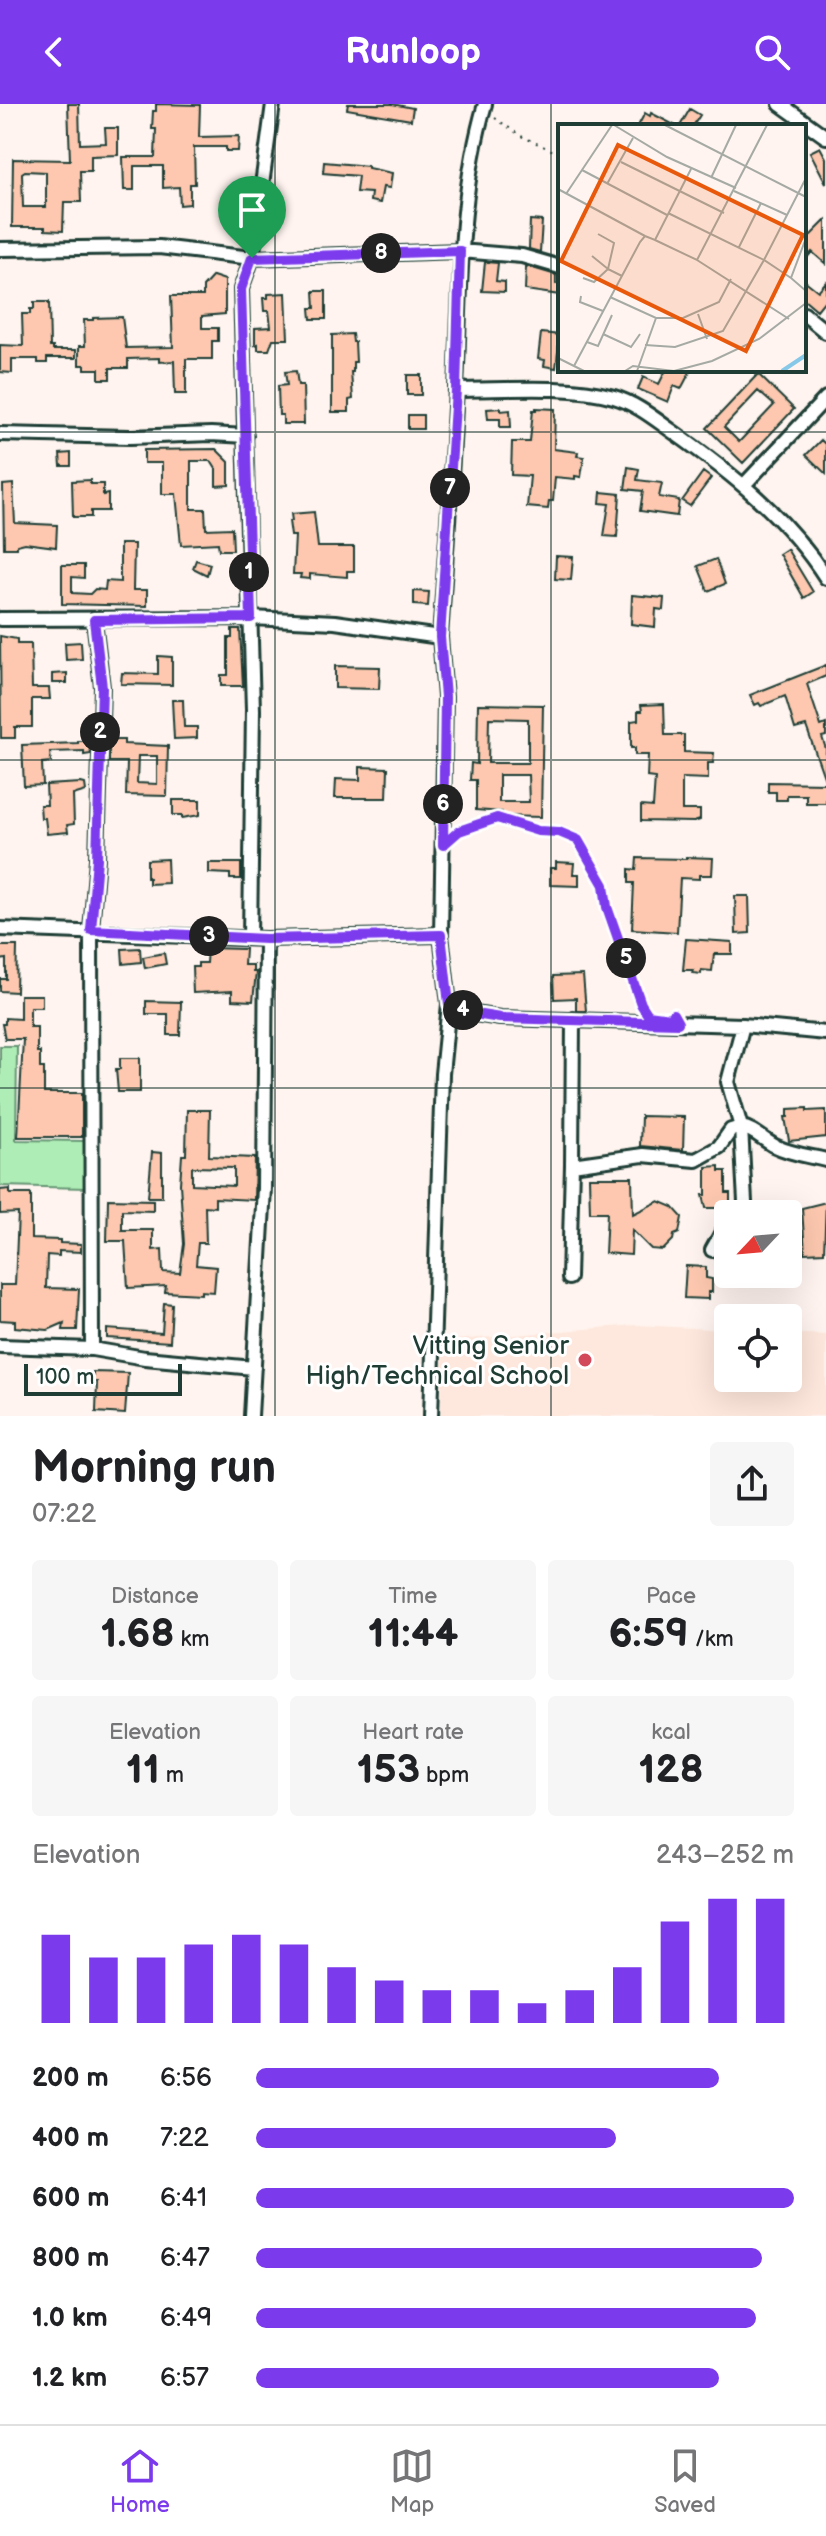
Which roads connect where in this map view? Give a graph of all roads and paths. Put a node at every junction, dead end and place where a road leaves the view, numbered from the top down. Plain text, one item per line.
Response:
1 (273, 104) edge
2 (780, 104) edge
3 (483, 110) edge
4 (826, 137) edge
5 (558, 153) edge
6 (0, 249) edge
7 (460, 251) junction
8 (252, 258) junction
9 (558, 266) edge
10 (806, 316) edge
11 (826, 332) edge
12 (456, 390) junction
13 (826, 398) edge
14 (0, 434) edge
15 (246, 436) junction
16 (744, 485) junction
17 (826, 578) edge
18 (251, 618) junction
19 (0, 619) edge
20 (94, 620) junction
21 (440, 637) junction
22 (443, 845) junction
23 (0, 929) edge
24 (91, 930) junction
25 (441, 935) junction
26 (250, 938) junction
27 (266, 939) junction
28 (449, 1004) junction
29 (648, 1015) dead end
30 (573, 1019) junction
31 (743, 1025) junction
32 (826, 1033) edge
33 (741, 1127) junction
34 (826, 1160) edge
35 (572, 1165) junction
36 (745, 1200) edge
37 (714, 1246) edge
38 (712, 1250) dead end
39 (569, 1278) dead end
40 (0, 1346) edge
41 (92, 1349) junction
42 (254, 1368) junction
43 (251, 1416) edge
44 (431, 1416) edge

1 - 8 street
2 - 4 street
3 - 5 path
3 - 7 street
6 - 8 street
7 - 8 street
7 - 9 street
7 - 12 street
8 - 15 street
10 - 11 street
12 - 16 street
12 - 21 street
13 - 16 street
14 - 15 street
15 - 18 street
16 - 17 street
18 - 20 street
18 - 21 street
18 - 26 street
19 - 20 street
20 - 24 street
21 - 22 street
22 - 25 street
22 - 29 path
23 - 24 street
24 - 26 street
24 - 41 street
25 - 27 street
25 - 28 street
26 - 27 street
27 - 42 street
28 - 30 street
28 - 44 street
30 - 31 street
30 - 35 street
31 - 32 street
31 - 33 street
33 - 34 street
33 - 35 street
33 - 36 street
35 - 39 street
37 - 38 street
40 - 41 street
41 - 42 street
42 - 43 street

